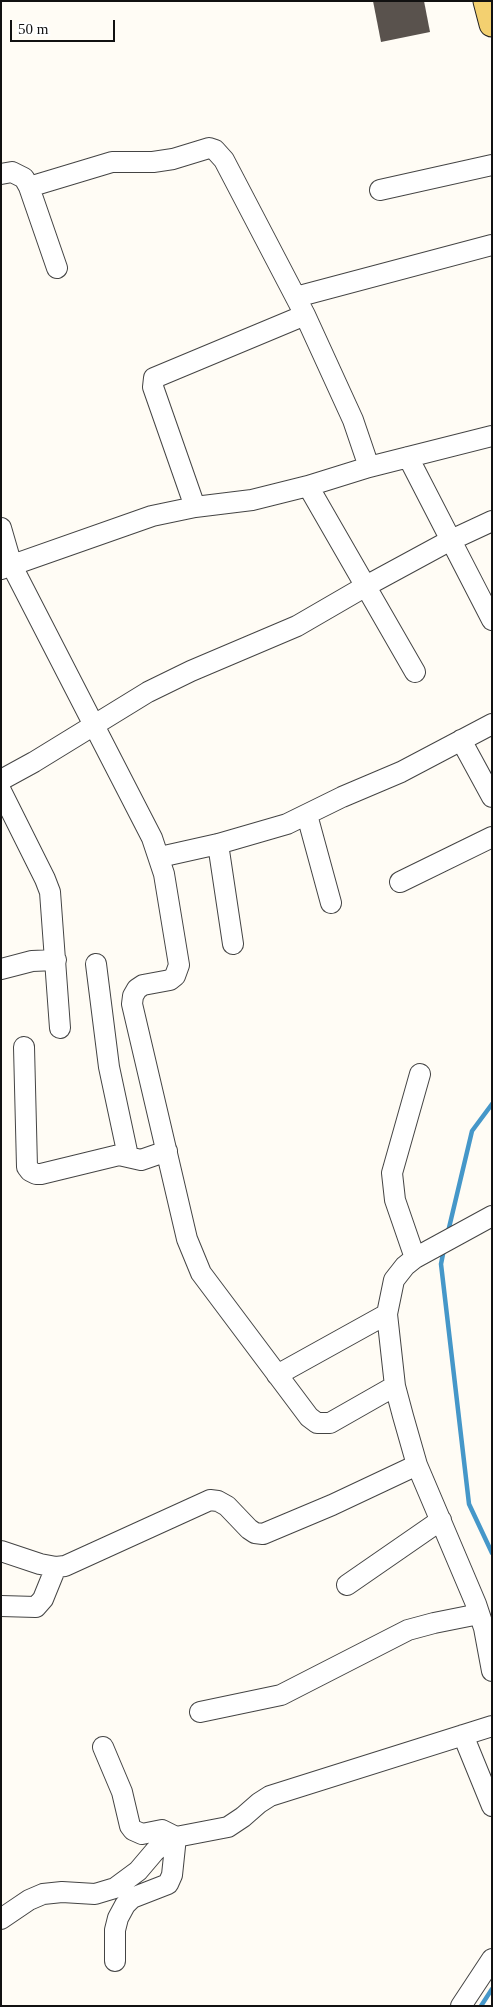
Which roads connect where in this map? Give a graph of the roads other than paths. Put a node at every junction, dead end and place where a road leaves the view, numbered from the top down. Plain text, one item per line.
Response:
1 (486, 1) edge
2 (492, 24) edge
3 (492, 165) edge
4 (1, 174) edge
5 (29, 187) junction
6 (380, 190) dead end
7 (492, 245) edge
8 (57, 268) dead end
9 (296, 297) junction
10 (306, 315) junction
11 (492, 436) edge
12 (408, 457) junction
13 (369, 467) junction
14 (308, 486) junction
15 (195, 508) junction
16 (492, 521) edge
17 (1, 528) edge
18 (449, 541) junction
19 (6, 567) edge
20 (366, 586) junction
21 (492, 620) edge
22 (415, 672) dead end
23 (492, 724) edge
24 (92, 725) junction
25 (461, 740) junction
26 (1, 780) edge
27 (1, 791) edge
28 (492, 797) edge
29 (307, 815) junction
30 (492, 837) edge
31 (218, 844) junction
32 (160, 857) junction
33 (400, 882) dead end
34 (331, 903) dead end
35 (233, 944) dead end
36 (56, 960) junction
37 (96, 964) dead end
38 (1, 969) edge
39 (60, 1028) dead end
40 (24, 1047) dead end
41 (420, 1074) dead end
42 (167, 1151) junction
43 (128, 1156) junction
44 (492, 1216) edge
45 (415, 1258) junction
46 (387, 1314) junction
47 (277, 1375) junction
48 (395, 1386) junction
49 (418, 1465) junction
50 (441, 1520) junction
51 (1, 1551) edge
52 (56, 1568) junction
53 (347, 1585) dead end
54 (1, 1606) edge
55 (479, 1614) junction
56 (492, 1671) edge
57 (200, 1712) dead end
58 (492, 1726) edge
59 (463, 1735) junction
60 (103, 1747) dead end
61 (492, 1806) edge
62 (176, 1837) junction
63 (1, 1919) edge
64 (492, 1959) edge
65 (115, 1961) dead end
66 (461, 2006) edge

1 - 2 main road
3 - 6 street
4 - 5 street
5 - 8 street
5 - 9 street
7 - 9 street
9 - 10 street
10 - 13 street
10 - 15 street
11 - 12 street
12 - 13 street
12 - 18 street
13 - 14 street
14 - 15 street
14 - 20 street
15 - 19 street
16 - 18 street
17 - 19 street
18 - 20 street
18 - 21 street
19 - 24 street
20 - 22 street
20 - 24 street
23 - 25 street
24 - 26 street
24 - 32 street
25 - 28 street
25 - 29 street
27 - 36 street
29 - 31 street
29 - 34 street
30 - 33 street
31 - 32 street
31 - 35 street
32 - 42 street
36 - 38 street
36 - 39 street
37 - 43 street
40 - 43 street
41 - 45 street
42 - 43 street
42 - 47 street
44 - 45 street
45 - 46 street
46 - 47 street
46 - 48 street
47 - 48 street
48 - 49 street
49 - 50 street
49 - 52 street
50 - 53 street
50 - 55 street
51 - 52 street
52 - 54 street
55 - 56 street
55 - 57 street
58 - 59 street
59 - 61 street
59 - 62 street
60 - 62 street
62 - 63 street
62 - 65 street
64 - 66 street

